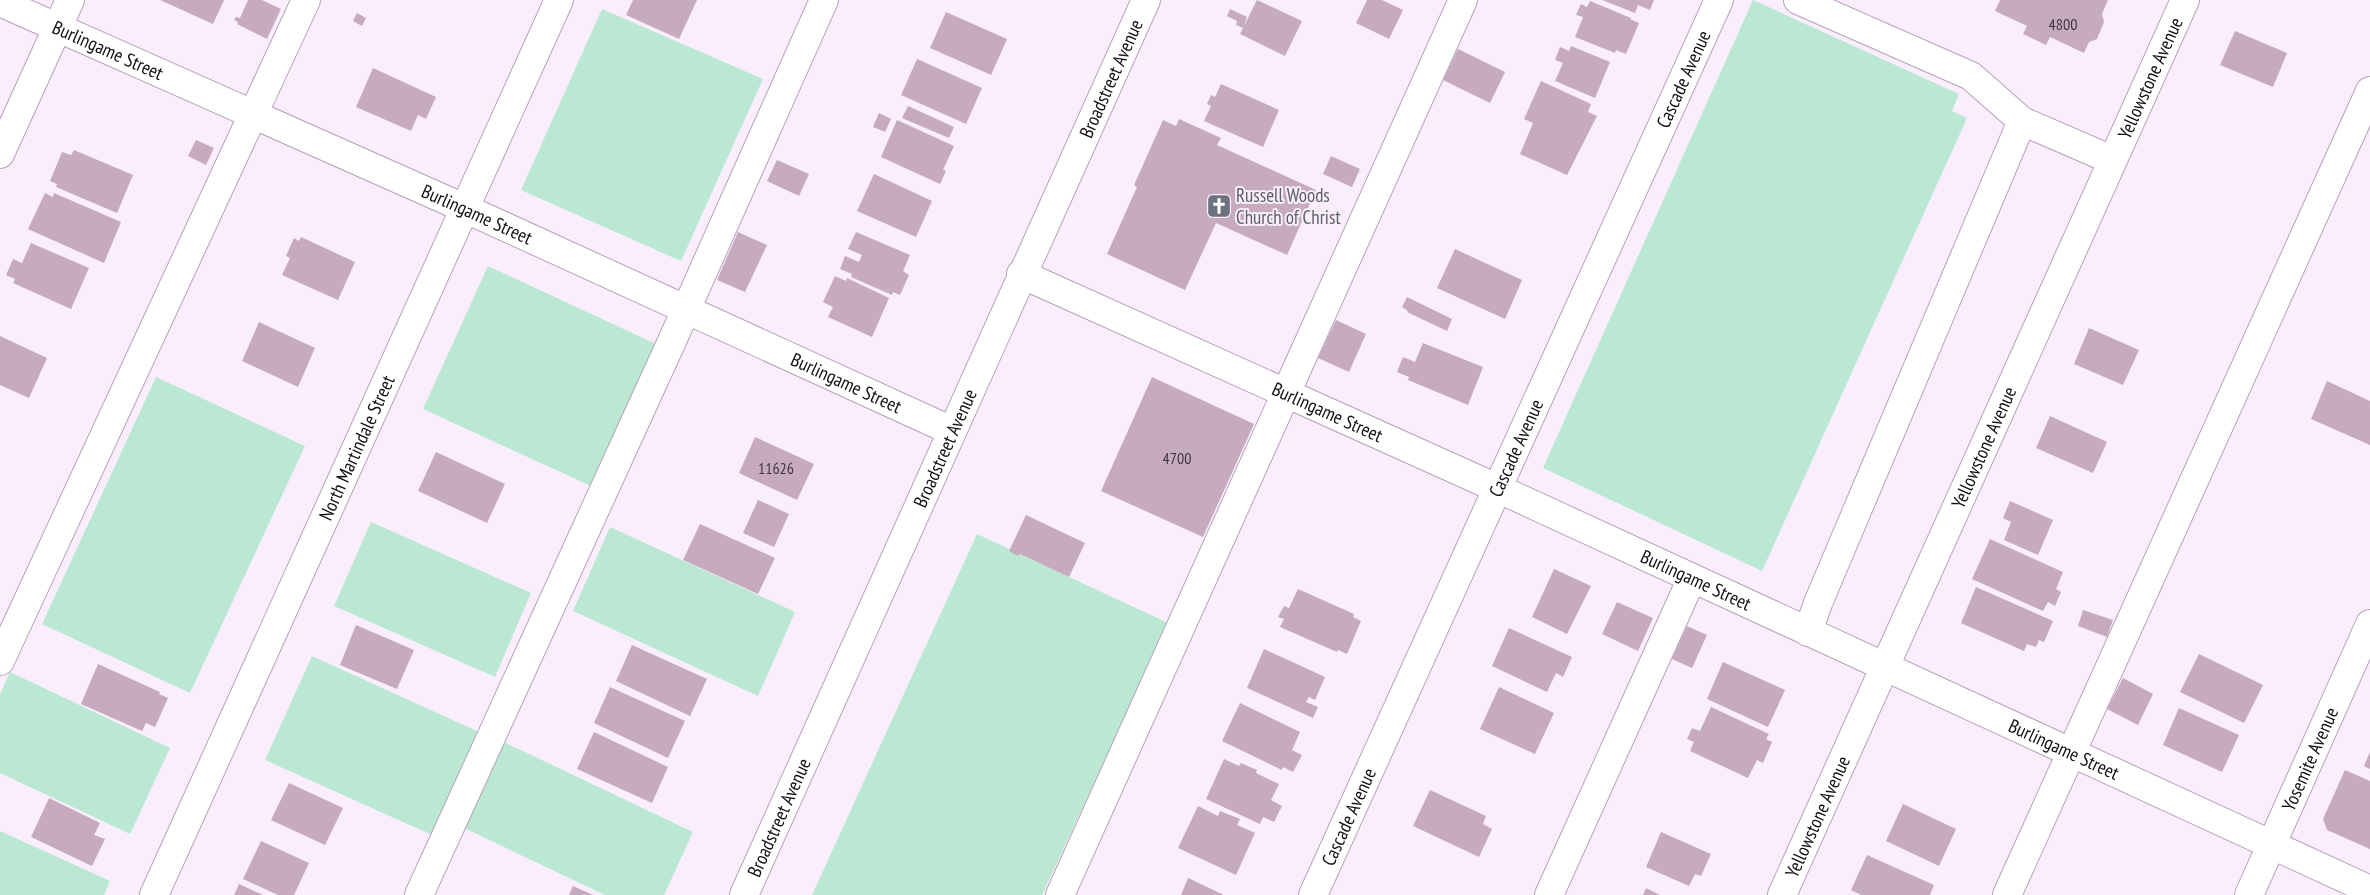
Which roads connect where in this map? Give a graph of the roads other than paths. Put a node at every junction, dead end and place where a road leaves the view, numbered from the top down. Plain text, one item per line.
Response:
1 (70, 0) edge
2 (306, 0) edge
3 (559, 0) edge
4 (824, 0) edge
5 (1146, 0) edge
6 (1464, 0) edge
7 (1718, 0) edge
8 (1798, 0) edge
9 (2185, 0) edge
10 (0, 2) edge
11 (58, 27) junction
12 (2370, 91) edge
13 (254, 115) junction
14 (2022, 122) junction
15 (0, 154) edge
16 (2112, 160) junction
17 (464, 208) junction
18 (1021, 274) junction
19 (686, 309) junction
20 (1286, 394) junction
21 (952, 432) junction
22 (1498, 489) junction
23 (1692, 578) junction
24 (2370, 624) edge
25 (1808, 632) junction
26 (0, 661) edge
27 (1884, 666) junction
28 (2071, 751) junction
29 (2271, 844) junction
30 (2370, 890) edge
31 (154, 895) edge
32 (419, 895) edge
33 (744, 895) edge
34 (1060, 895) edge
35 (1314, 895) edge
36 (1549, 895) edge
37 (1782, 895) edge
38 (2007, 895) edge
39 (2249, 895) edge

1 - 11 street
2 - 13 street
3 - 17 street, North Martindale Street
4 - 19 street
5 - 18 street, Broadstreet Avenue
6 - 20 street
7 - 22 street, Cascade Avenue
8 - 14 street
9 - 16 street, Yellowstone Avenue
10 - 11 street, Burlingame Street
11 - 13 street, Burlingame Street
11 - 15 street
12 - 28 street
13 - 17 street, Burlingame Street
13 - 26 street
14 - 16 street
14 - 25 street
16 - 27 street, Yellowstone Avenue
17 - 19 street, Burlingame Street
17 - 31 street, North Martindale Street
18 - 20 street, Burlingame Street
18 - 21 street, Broadstreet Avenue
19 - 21 street, Burlingame Street
19 - 32 street
20 - 22 street, Burlingame Street
20 - 34 street
21 - 33 street, Broadstreet Avenue
22 - 23 street, Burlingame Street
22 - 35 street, Cascade Avenue
23 - 25 street, Burlingame Street
23 - 36 street
24 - 29 street, Yosemite Avenue
25 - 27 street, Burlingame Street
27 - 28 street, Burlingame Street
27 - 37 street, Yellowstone Avenue
28 - 29 street, Burlingame Street
28 - 38 street
29 - 30 street, Burlingame Street
29 - 39 street, Yosemite Avenue

